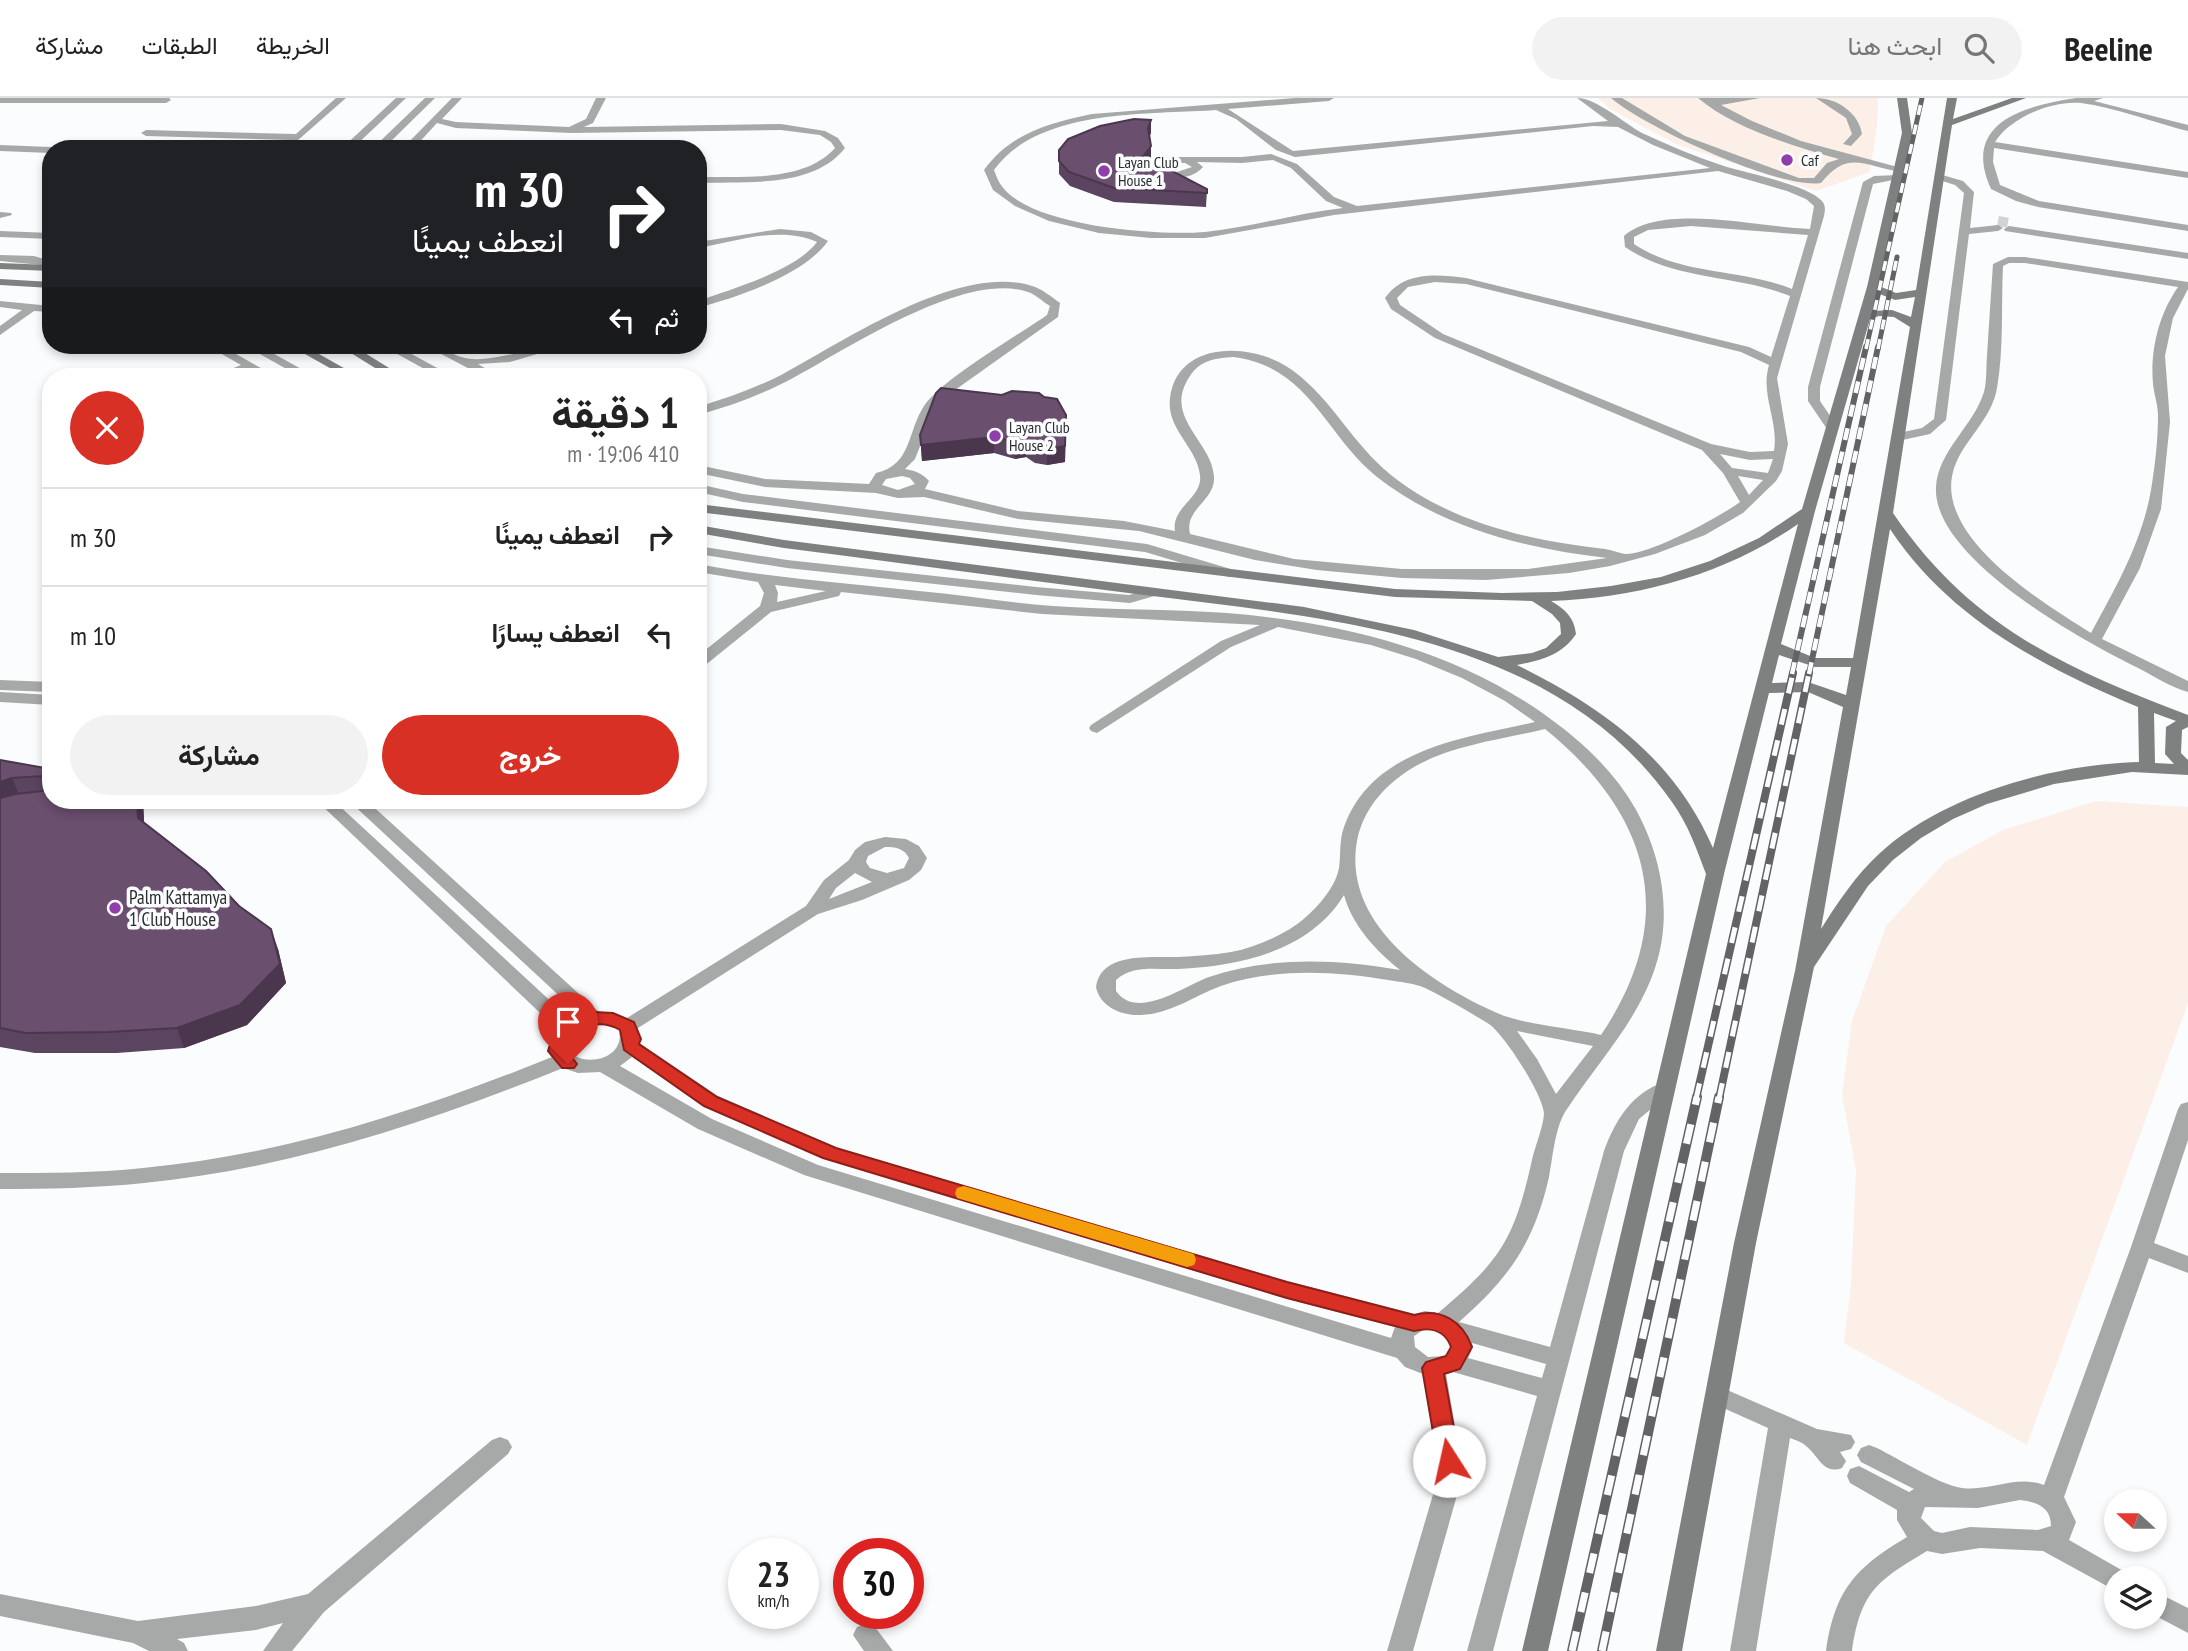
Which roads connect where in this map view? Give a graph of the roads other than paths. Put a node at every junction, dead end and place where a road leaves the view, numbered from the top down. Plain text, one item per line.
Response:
1 (341, 98) edge
2 (401, 98) edge
3 (430, 98) edge
4 (457, 98) edge
5 (601, 98) edge
6 (1329, 98) edge
7 (1583, 98) edge
8 (1616, 98) edge
9 (1755, 98) edge
10 (1821, 98) edge
11 (1902, 98) edge
12 (1952, 98) edge
13 (2021, 98) edge
14 (2098, 98) edge
15 (0, 100) edge
16 (166, 100) dead end
17 (2080, 100) junction
18 (1707, 101) edge
19 (1240, 111) junction
20 (435, 120) junction
21 (1614, 121) junction
22 (1947, 124) junction
23 (456, 125) junction
24 (593, 126) junction
25 (2188, 128) edge
26 (426, 131) junction
27 (146, 133) dead end
28 (298, 137) junction
29 (295, 140) edge
30 (356, 140) edge
31 (386, 140) edge
32 (416, 140) edge
33 (1848, 144) dead end
34 (1988, 144) junction
35 (0, 148) edge
36 (42, 150) edge
37 (1273, 153) junction
38 (1293, 157) junction
39 (1182, 159) junction
40 (1847, 159) junction
41 (1242, 160) junction
42 (1703, 162) junction
43 (1724, 169) junction
44 (1691, 171) junction
45 (1192, 172) junction
46 (1899, 173) junction
47 (2188, 175) edge
48 (1939, 177) junction
49 (707, 179) edge
50 (1330, 199) junction
51 (1357, 209) junction
52 (1334, 212) junction
53 (2109, 216) junction
54 (1984, 218) dead end
55 (2123, 218) junction
56 (2004, 225) junction
57 (2188, 228) edge
58 (2029, 229) junction
59 (1963, 232) junction
60 (2106, 233) junction
61 (0, 234) edge
62 (2124, 235) junction
63 (42, 236) edge
64 (748, 236) junction
65 (1813, 237) junction
66 (707, 243) edge
67 (2188, 249) edge
68 (2188, 256) edge
69 (0, 258) edge
70 (805, 259) junction
71 (42, 261) edge
72 (0, 266) edge
73 (42, 268) edge
74 (0, 282) edge
75 (42, 284) edge
76 (2187, 285) edge
77 (1873, 287) junction
78 (1797, 288) junction
79 (1920, 293) junction
80 (0, 294) edge
81 (42, 296) edge
82 (707, 302) edge
83 (0, 304) edge
84 (32, 307) junction
85 (42, 308) edge
86 (1866, 316) junction
87 (1914, 325) junction
88 (0, 332) edge
89 (1780, 346) junction
90 (1735, 347) junction
91 (229, 354) edge
92 (267, 354) edge
93 (312, 354) edge
94 (359, 354) edge
95 (404, 354) edge
96 (448, 354) edge
97 (526, 354) edge
98 (510, 358) junction
99 (463, 362) junction
100 (1775, 364) junction
101 (251, 366) junction
102 (245, 368) edge
103 (255, 368) edge
104 (293, 368) edge
105 (337, 368) edge
106 (383, 368) edge
107 (431, 368) edge
108 (475, 368) edge
109 (498, 368) edge
110 (707, 408) edge
111 (1831, 426) junction
112 (1898, 437) junction
113 (1707, 447) junction
114 (1735, 455) junction
115 (1779, 455) junction
116 (909, 459) junction
117 (1724, 467) junction
118 (707, 472) edge
119 (1772, 477) junction
120 (918, 479) junction
121 (884, 482) junction
122 (707, 490) edge
123 (907, 493) junction
124 (946, 495) junction
125 (1746, 502) junction
126 (1190, 506) junction
127 (707, 509) edge
128 (1808, 511) junction
129 (1886, 513) junction
130 (867, 514) junction
131 (887, 516) junction
132 (1136, 527) junction
133 (707, 531) edge
134 (1183, 536) junction
135 (1527, 542) junction
136 (707, 551) edge
137 (1597, 559) junction
138 (707, 570) edge
139 (1542, 571) junction
140 (1229, 573) junction
141 (762, 580) junction
142 (853, 590) junction
143 (1153, 592) junction
144 (1536, 598) junction
145 (766, 609) junction
146 (1213, 617) junction
147 (1278, 624) junction
148 (2094, 642) junction
149 (1226, 644) junction
150 (1773, 646) junction
151 (707, 657) edge
152 (1496, 661) junction
153 (1859, 661) junction
154 (0, 685) edge
155 (42, 687) edge
156 (2188, 687) edge
157 (1762, 690) junction
158 (0, 697) edge
159 (42, 699) edge
160 (1852, 705) junction
161 (2146, 705) junction
162 (2188, 721) edge
163 (1548, 724) junction
164 (1097, 728) dead end
165 (2147, 768) junction
166 (2188, 769) edge
167 (334, 809) edge
168 (366, 809) edge
169 (857, 862) junction
170 (1346, 873) junction
171 (1715, 874) junction
172 (895, 878) junction
173 (812, 910) junction
174 (1804, 971) junction
175 (1427, 982) junction
176 (594, 1018) junction
177 (1497, 1020) junction
178 (568, 1028) junction
179 (629, 1036) junction
180 (1605, 1042) junction
181 (564, 1060) junction
182 (603, 1065) junction
183 (1665, 1089) junction
184 (2188, 1109) edge
185 (1554, 1113) junction
186 (0, 1181) edge
187 (2142, 1247) junction
188 (2188, 1265) edge
189 (1414, 1323) junction
190 (1447, 1326) junction
191 (1404, 1351) junction
192 (1558, 1358) junction
193 (1443, 1366) junction
194 (1549, 1391) junction
195 (1718, 1395) junction
196 (1781, 1423) junction
197 (500, 1447) dead end
198 (1838, 1451) dead end
199 (1955, 1498) junction
200 (2051, 1500) junction
201 (1910, 1504) junction
202 (1925, 1539) junction
203 (2045, 1539) junction
204 (2104, 1573) edge
205 (315, 1604) junction
206 (0, 1605) edge
207 (2167, 1609) edge
208 (2188, 1621) edge
209 (137, 1632) junction
210 (175, 1651) edge
211 (276, 1651) edge
212 (1400, 1651) edge
213 (1480, 1651) edge
214 (1535, 1651) edge
215 (1669, 1651) edge
216 (1743, 1651) edge
217 (1839, 1651) edge

1 - 28 street
2 - 30 street
3 - 31 street
4 - 20 street
5 - 24 street
6 - 19 street
7 - 21 street
8 - 40 street
9 - 18 street
10 - 33 street
11 - 46 main road
12 - 22 main road
13 - 22 main road
14 - 17 street
15 - 16 street
17 - 25 street
17 - 34 street
18 - 40 street
19 - 37 street
19 - 52 street
20 - 23 street
20 - 26 street
21 - 38 street
21 - 42 street
22 - 48 main road
23 - 24 street
23 - 26 street
24 - 49 street
26 - 32 street
27 - 28 street
28 - 29 street
34 - 47 street
34 - 53 street
35 - 36 street
37 - 38 street
37 - 38 street
37 - 41 street
38 - 50 street
39 - 41 street
39 - 45 street
39 - 45 street
40 - 46 street
41 - 45 street
42 - 43 street
42 - 44 street
43 - 44 street
43 - 65 street
44 - 51 street
46 - 77 main road
46 - 111 street
48 - 59 street
48 - 79 main road
50 - 51 street
50 - 52 street
51 - 52 street
53 - 55 street
53 - 60 street
54 - 56 street
55 - 57 street
55 - 62 street
56 - 58 street
56 - 59 street
58 - 60 street
58 - 68 street
59 - 112 street
60 - 62 street
61 - 63 street
62 - 67 street
64 - 66 street
64 - 70 street
64 - 70 street
65 - 78 street
65 - 78 street
69 - 71 street
70 - 82 street
72 - 73 main road
74 - 75 main road
76 - 148 street
76 - 148 street
77 - 79 main road
77 - 86 main road
78 - 89 street
79 - 87 main road
80 - 81 street
83 - 84 street
84 - 85 street
84 - 88 street
86 - 87 main road
86 - 111 main road
87 - 112 main road
89 - 90 street
89 - 100 street
90 - 100 street
90 - 113 street
91 - 101 street
92 - 104 street
93 - 105 main road
94 - 106 main road
95 - 107 street
96 - 99 street
97 - 98 street
98 - 99 street
98 - 109 street
99 - 108 street
100 - 115 street
101 - 102 street
101 - 103 street
110 - 116 street
111 - 128 main road
112 - 129 main road
113 - 114 street
113 - 117 street
114 - 115 street
114 - 117 street
115 - 119 street
116 - 120 street
116 - 121 street
117 - 119 street
117 - 125 street
118 - 121 street
119 - 125 street
120 - 121 street
120 - 123 street
120 - 124 street
121 - 123 street
121 - 130 street
122 - 130 street
123 - 124 street
123 - 131 street
124 - 132 street
125 - 137 street
126 - 132 street
126 - 134 street
126 - 135 street
127 - 140 main road
128 - 144 main road
128 - 150 main road
129 - 153 main road
129 - 161 main road
130 - 131 street
131 - 140 street
132 - 134 street
133 - 143 main road
134 - 139 street
135 - 137 street
135 - 139 street
136 - 143 street
137 - 139 street
138 - 141 street
140 - 144 main road
141 - 142 street
141 - 145 street
142 - 145 street
142 - 146 street
143 - 152 main road
144 - 152 main road
145 - 151 street
146 - 147 street
146 - 149 street
147 - 149 street
147 - 163 street
148 - 156 street
149 - 164 street
150 - 153 main road
150 - 157 main road
152 - 171 main road
153 - 160 main road
154 - 155 street
157 - 160 main road
157 - 171 main road
158 - 159 street
160 - 174 main road
161 - 162 main road
161 - 165 main road
162 - 166 main road
163 - 170 street
163 - 180 street
165 - 166 main road
165 - 174 main road
167 - 178 street
168 - 176 street
169 - 172 street
169 - 172 street
169 - 173 street
170 - 175 street
170 - 175 street
171 - 183 main road
172 - 173 street
173 - 179 street
174 - 195 main road
175 - 177 street
176 - 178 street
176 - 179 street
177 - 180 street
177 - 185 street
178 - 181 street
179 - 182 street
179 - 189 street
180 - 185 street
181 - 182 street
181 - 186 street
182 - 191 street
183 - 192 street
183 - 214 main road
184 - 187 street
185 - 190 street
187 - 188 street
187 - 200 street
189 - 190 street
189 - 191 street
190 - 192 street
190 - 193 street
191 - 193 street
192 - 194 street
193 - 194 street
193 - 212 street
194 - 213 street
195 - 196 street
195 - 215 main road
196 - 198 street
196 - 216 street
197 - 205 street
199 - 200 street
199 - 201 street
199 - 201 street
200 - 203 street
201 - 202 street
202 - 203 street
202 - 217 street
203 - 204 street
205 - 209 street
205 - 211 street
206 - 209 street
207 - 208 street
209 - 210 street

